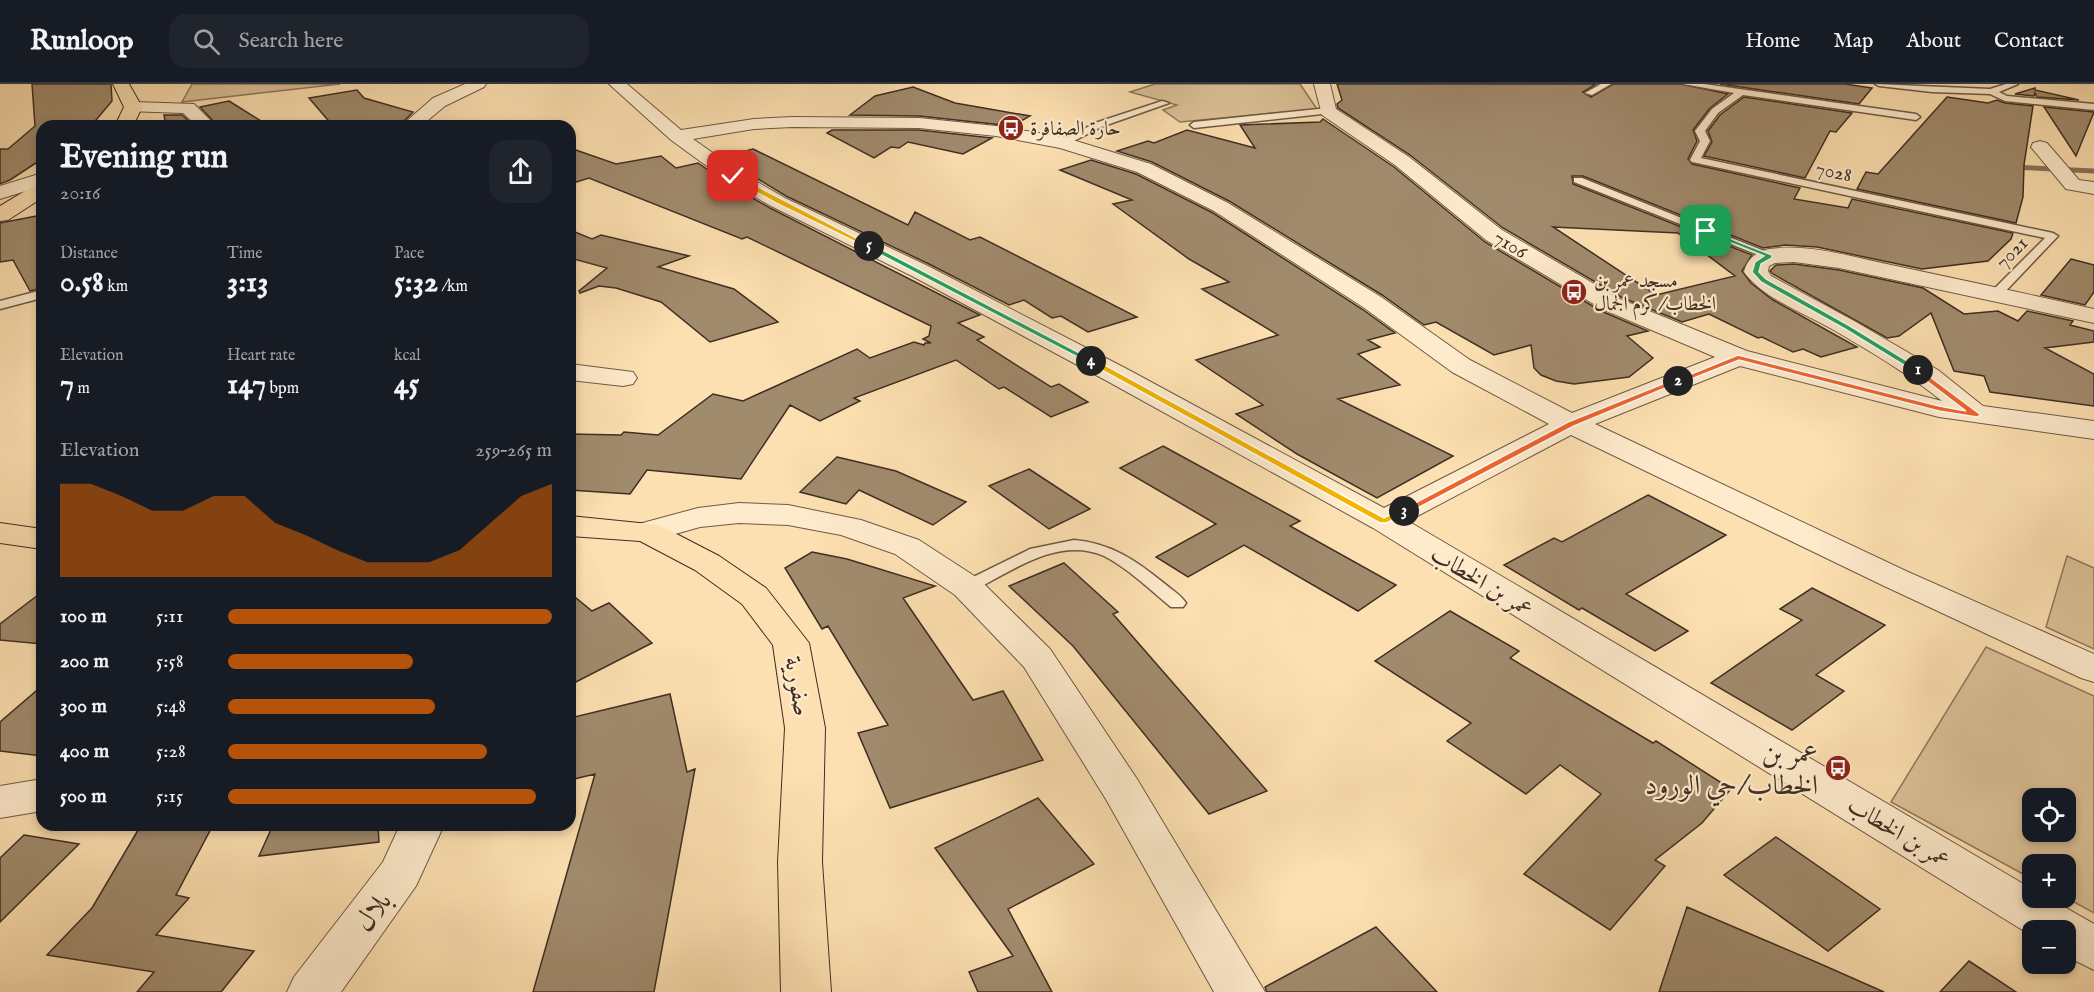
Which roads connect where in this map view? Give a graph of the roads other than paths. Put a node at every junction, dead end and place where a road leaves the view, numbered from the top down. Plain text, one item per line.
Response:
1 (120, 84) edge
2 (478, 84) edge
3 (617, 84) edge
4 (1322, 84) edge
5 (1607, 84) edge
6 (1687, 84) edge
7 (1879, 84) edge
8 (2014, 84) edge
9 (1991, 92) junction
10 (1589, 93) dead end
11 (1740, 93) junction
12 (1165, 103) dead end
13 (133, 107) junction
14 (2094, 107) edge
15 (1328, 111) junction
16 (1916, 117) dead end
17 (127, 120) edge
18 (201, 120) edge
19 (417, 120) edge
20 (1194, 125) dead end
21 (677, 136) junction
22 (1063, 143) junction
23 (2040, 147) dead end
24 (36, 180) edge
25 (1578, 180) dead end
26 (2094, 188) edge
27 (0, 193) edge
28 (36, 193) edge
29 (0, 214) edge
30 (2053, 236) joint
31 (1770, 256) junction
32 (1996, 294) junction
33 (36, 296) edge
34 (0, 305) edge
35 (2094, 316) edge
36 (1738, 357) junction
37 (576, 373) edge
38 (623, 378) dead end
39 (1977, 415) junction
40 (1571, 424) junction
41 (2094, 430) edge
42 (1384, 521) junction
43 (576, 526) edge
44 (647, 532) junction
45 (0, 533) edge
46 (36, 537) edge
47 (967, 587) junction
48 (1177, 603) dead end
49 (2094, 669) edge
50 (36, 796) edge
51 (0, 802) edge
52 (419, 831) edge
53 (2045, 920) edge
54 (2076, 938) edge
55 (2094, 950) edge
56 (312, 992) edge
57 (806, 992) edge
58 (1240, 992) edge

1 - 13 main road
2 - 19 street
3 - 21 street, عمر بن الخطاب
4 - 15 street
5 - 10 lane
6 - 11 lane
7 - 9 lane
8 - 9 lane
9 - 14 lane
11 - 16 lane
11 - 30 lane, 7028
12 - 22 lane
13 - 17 main road
13 - 18 street
15 - 20 lane
15 - 36 street, 7106
21 - 22 street
21 - 42 street, عمر بن الخطاب
22 - 40 street
23 - 26 street
24 - 27 street
25 - 31 lane
28 - 29 main road
30 - 32 lane, 7021
31 - 32 street
31 - 39 street
32 - 35 street
33 - 34 lane
36 - 39 street, 7106
36 - 40 street
37 - 38 street
39 - 41 street, 7106
40 - 42 street
40 - 49 street
42 - 53 street, عمر بن الخطاب
43 - 44 main road, صفورية
44 - 47 street
44 - 57 main road, صفورية
45 - 46 main road
47 - 48 lane
47 - 58 street
50 - 51 street
52 - 56 street, بلال
54 - 55 street

